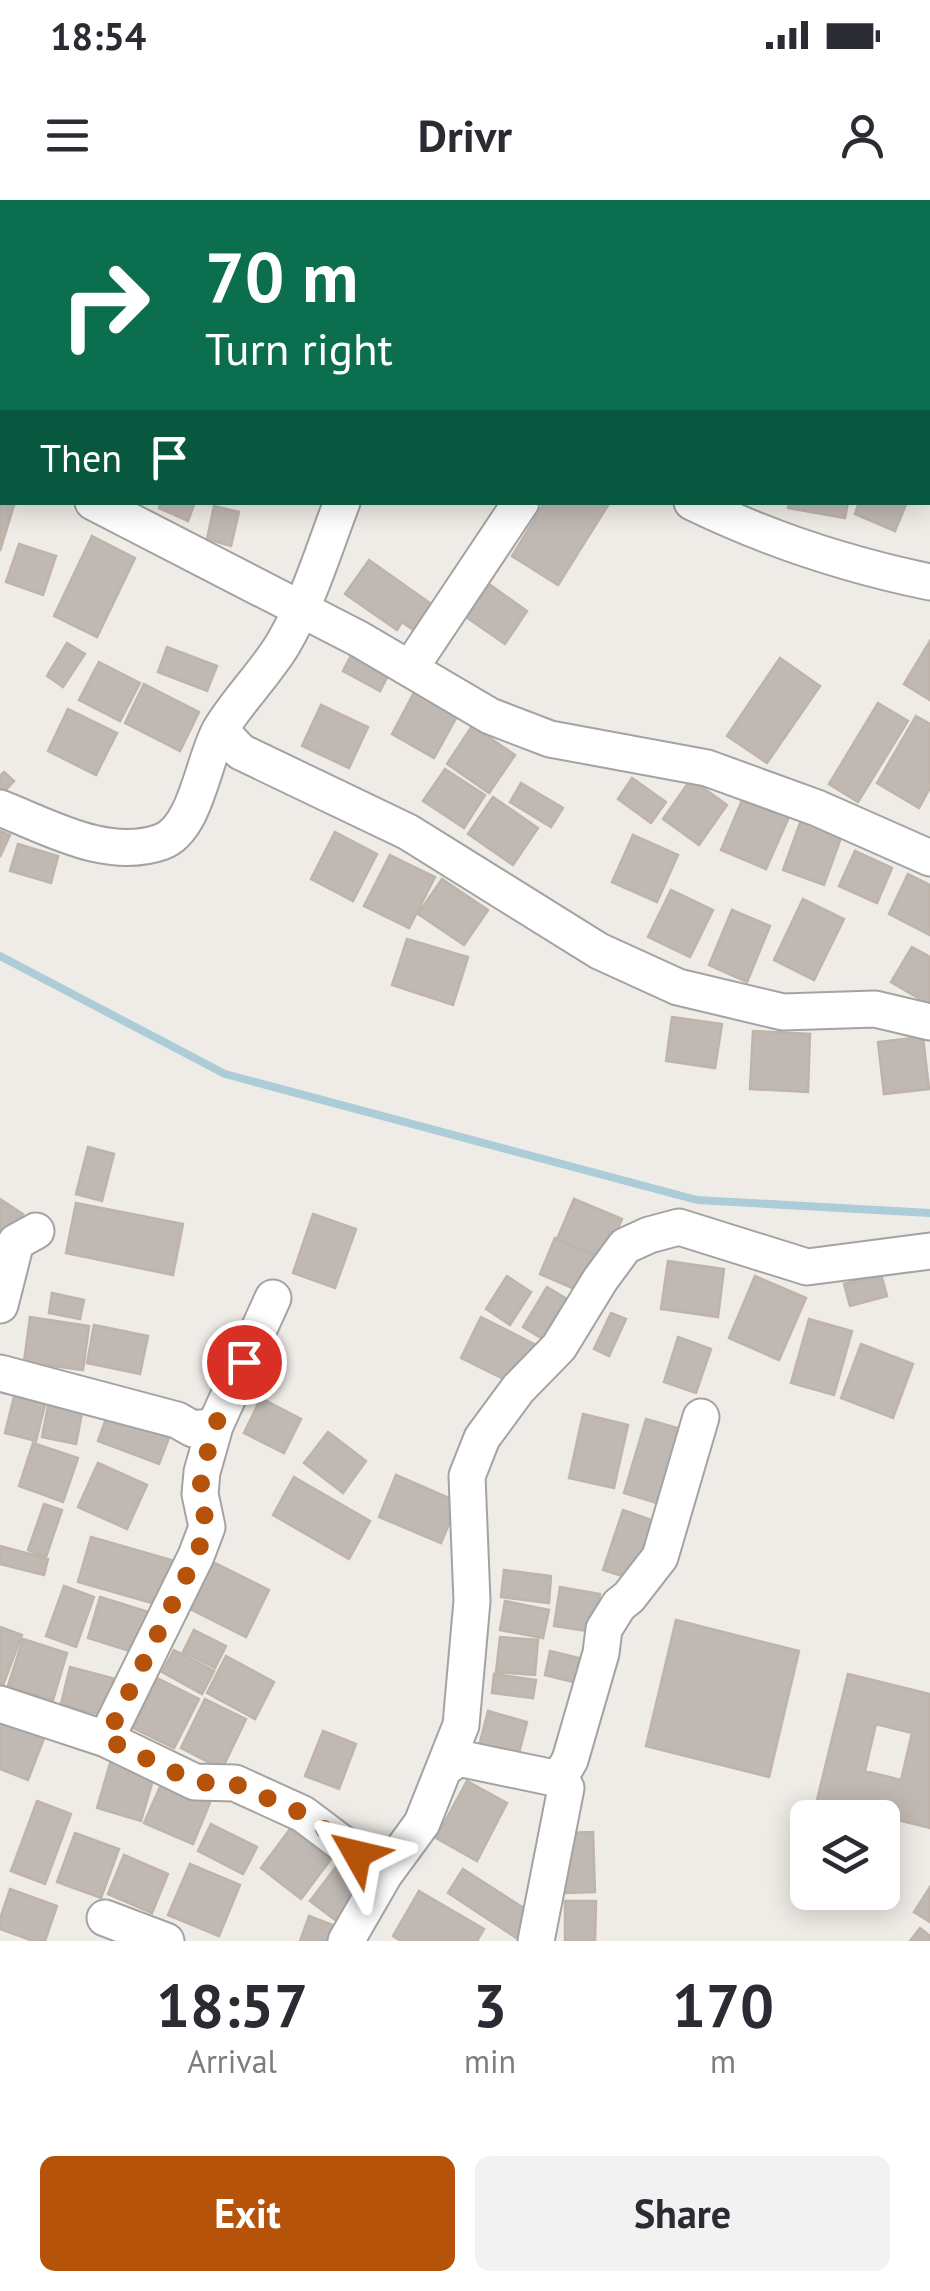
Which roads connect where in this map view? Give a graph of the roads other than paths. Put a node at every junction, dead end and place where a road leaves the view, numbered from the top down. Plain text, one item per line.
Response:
1 (99, 505) edge
2 (341, 505) edge
3 (520, 505) edge
4 (698, 505) edge
5 (930, 582) edge
6 (300, 609) junction
7 (411, 667) junction
8 (220, 730) junction
9 (0, 808) edge
10 (930, 858) edge
11 (930, 1022) edge
12 (36, 1230) dead end
13 (930, 1251) edge
14 (273, 1298) dead end
15 (0, 1305) edge
16 (0, 1373) edge
17 (701, 1417) dead end
18 (215, 1426) junction
19 (0, 1704) edge
20 (106, 1739) junction
21 (444, 1769) junction
22 (559, 1779) junction
23 (384, 1874) junction
24 (105, 1918) dead end
25 (166, 1941) edge
26 (346, 1941) edge
27 (536, 1941) edge

1 - 6 street
2 - 6 street
3 - 7 street
4 - 5 street
6 - 7 street
6 - 8 street
7 - 10 street
8 - 9 street
8 - 11 street
12 - 15 street
13 - 21 street
14 - 18 street
16 - 18 street
17 - 22 street
18 - 20 street
19 - 20 street
20 - 23 street
21 - 22 street
21 - 23 street
22 - 27 street
23 - 26 street
24 - 25 street

